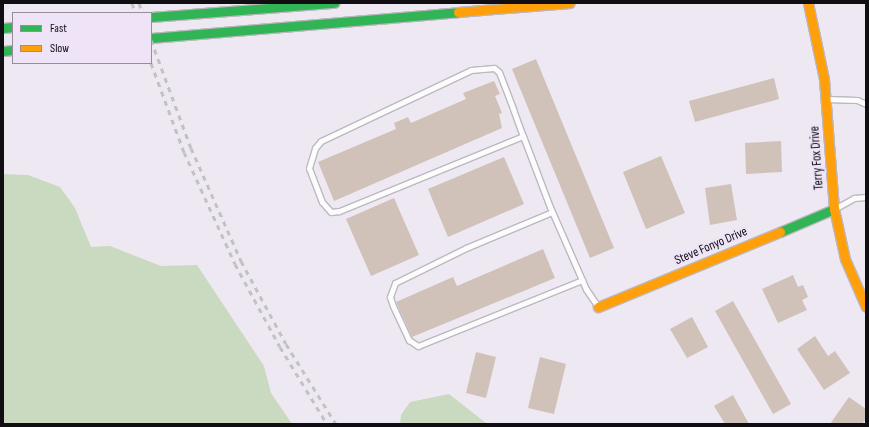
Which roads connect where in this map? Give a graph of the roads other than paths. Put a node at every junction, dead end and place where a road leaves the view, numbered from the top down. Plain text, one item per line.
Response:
1 (334, 3) edge
2 (570, 3) edge
3 (808, 3) edge
4 (152, 17) edge
5 (152, 38) edge
6 (826, 99) junction
7 (866, 104) edge
8 (523, 136) junction
9 (866, 197) edge
10 (834, 209) junction
11 (552, 212) junction
12 (582, 280) junction
13 (598, 307) joint
14 (866, 307) edge

1 - 4 main road
2 - 5 main road
3 - 6 main road, Terry Fox Drive
6 - 7 lane
6 - 10 main road, Terry Fox Drive
8 - 8 lane
8 - 11 lane
9 - 10 lane
10 - 13 main road, Steve Fonyo Drive
10 - 14 main road, Terry Fox Drive
11 - 12 lane
11 - 12 lane
12 - 13 lane

